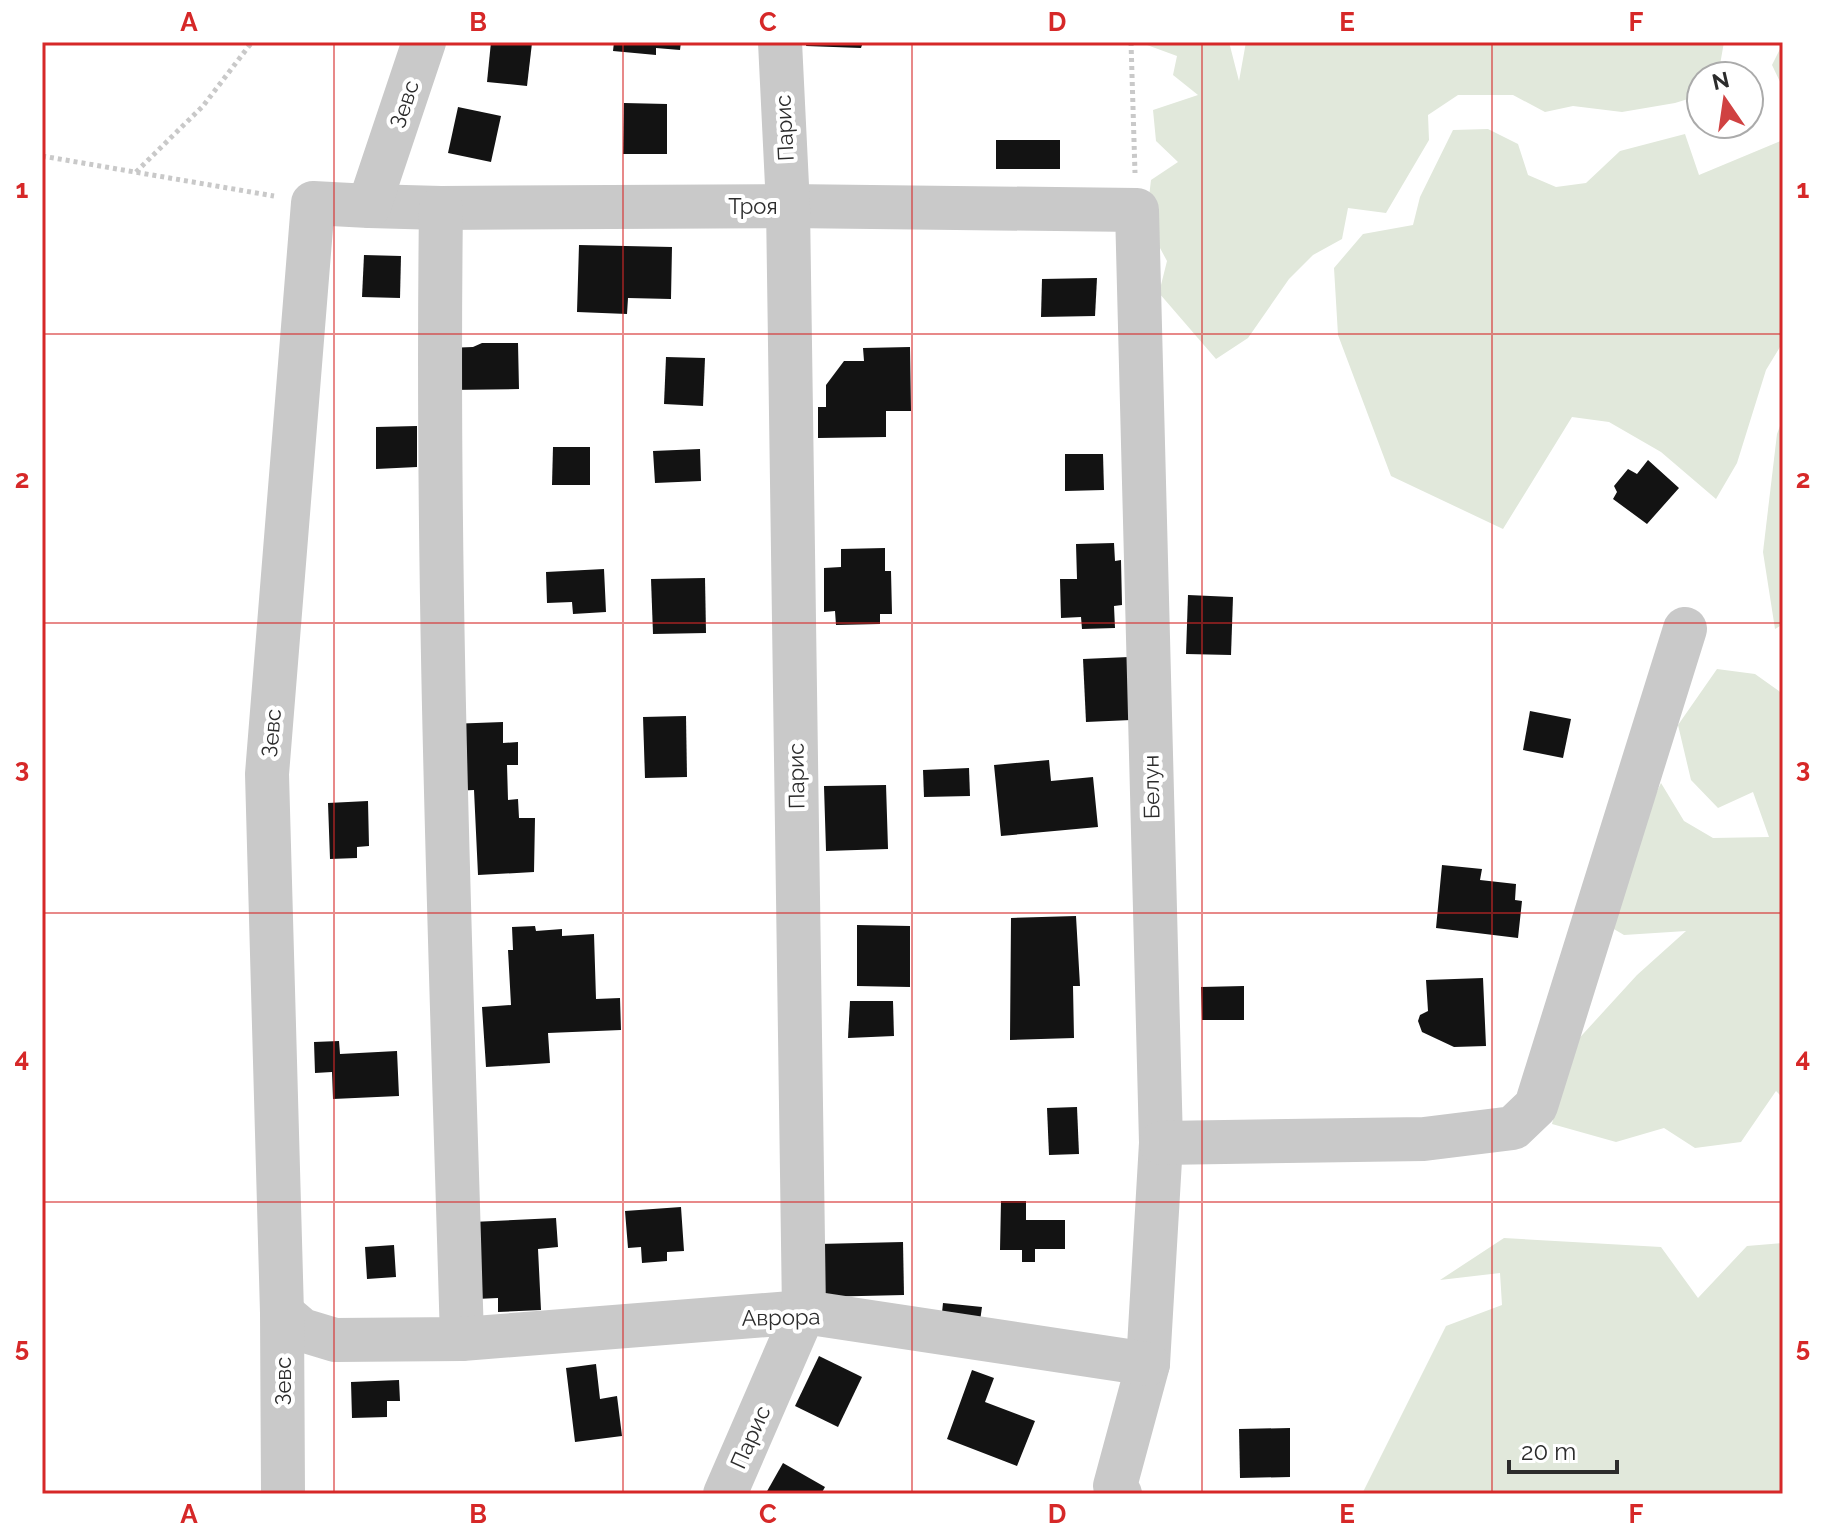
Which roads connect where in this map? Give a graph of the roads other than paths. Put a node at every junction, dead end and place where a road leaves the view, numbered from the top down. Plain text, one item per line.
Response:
1 (424, 42) edge
2 (780, 42) edge
3 (369, 206) junction
4 (788, 206) junction
5 (441, 208) junction
6 (1137, 210) joint
7 (1685, 629) dead end
8 (1161, 1143) junction
9 (804, 1312) junction
10 (282, 1313) junction
11 (462, 1339) junction
12 (1148, 1364) junction
13 (1115, 1491) edge
14 (283, 1494) edge
15 (725, 1494) edge

1 - 3 street, Зевс
2 - 4 street, Парис
3 - 5 street, Троя
3 - 10 street, Зевс
4 - 5 street, Троя
4 - 6 street, Троя
4 - 9 street, Парис
5 - 11 street
6 - 8 street, Белун
7 - 8 street
8 - 12 street, Белун
9 - 11 street, Аврора
9 - 12 street, Аврора
9 - 15 street, Парис
10 - 11 street, Аврора
10 - 14 street, Зевс
12 - 13 street

